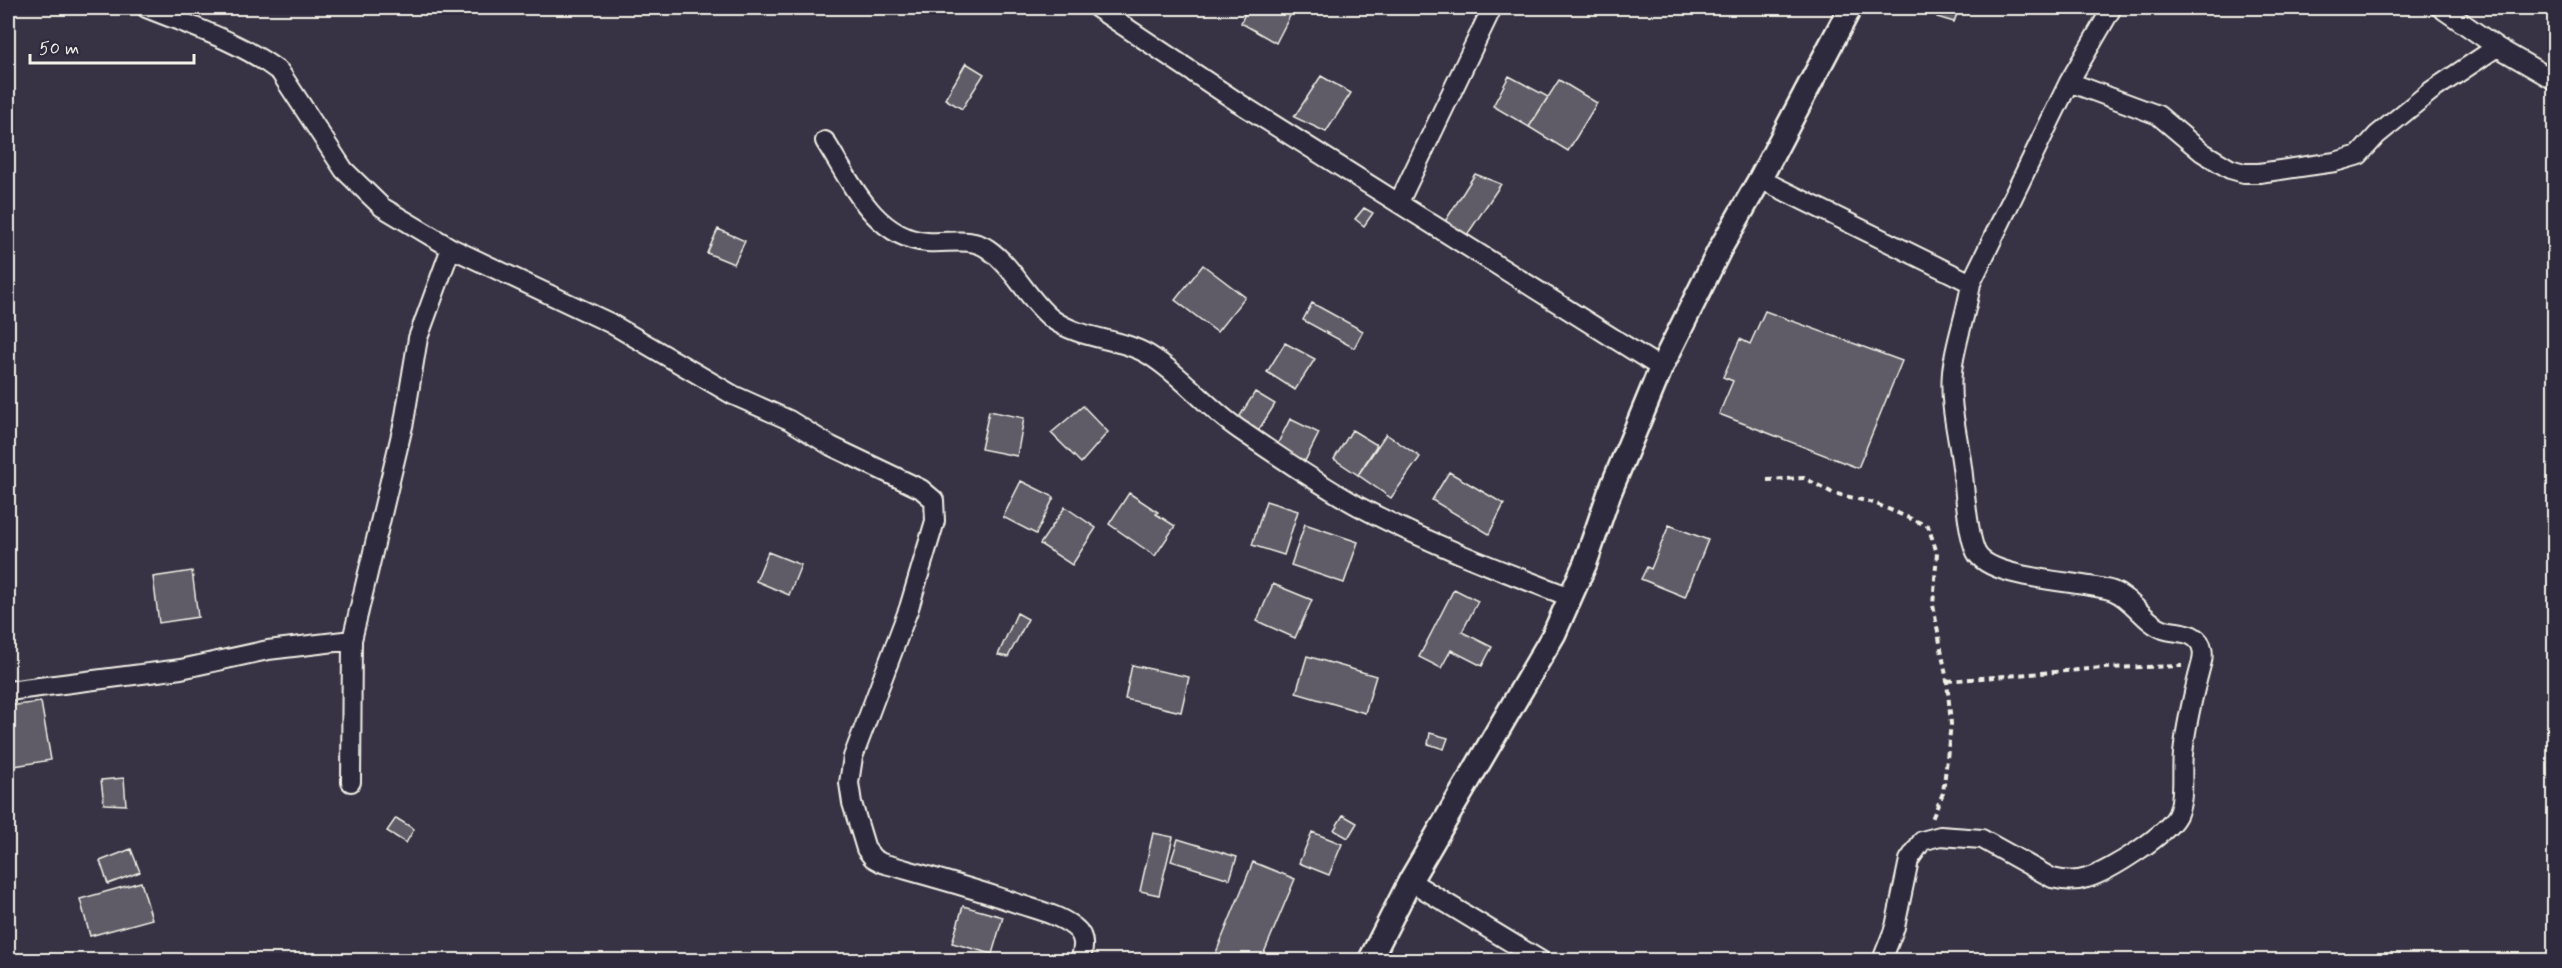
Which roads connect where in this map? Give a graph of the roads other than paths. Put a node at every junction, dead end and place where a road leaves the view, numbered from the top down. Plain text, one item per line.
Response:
1 (146, 8) edge
2 (1097, 8) edge
3 (1492, 8) edge
4 (1850, 8) edge
5 (2112, 8) edge
6 (2441, 8) edge
7 (2497, 47) junction
8 (2554, 80) edge
9 (2069, 82) junction
10 (825, 141) dead end
11 (1760, 179) junction
12 (1399, 202) junction
13 (451, 249) junction
14 (1971, 283) junction
15 (1661, 368) junction
16 (1570, 597) junction
17 (352, 640) junction
18 (8, 691) edge
19 (351, 782) dead end
20 (1410, 881) junction
21 (1080, 960) edge
22 (1370, 960) edge
23 (1540, 960) edge
24 (1882, 960) edge

1 - 13 street
2 - 12 street
3 - 12 street
4 - 11 street
5 - 9 street
6 - 7 street
7 - 8 street
7 - 9 street
9 - 14 street
10 - 16 street
11 - 14 street
11 - 15 street
12 - 15 street
13 - 17 street
13 - 21 street
14 - 24 street
15 - 16 street
16 - 20 street
17 - 18 street
17 - 19 street
20 - 22 street
20 - 23 street

